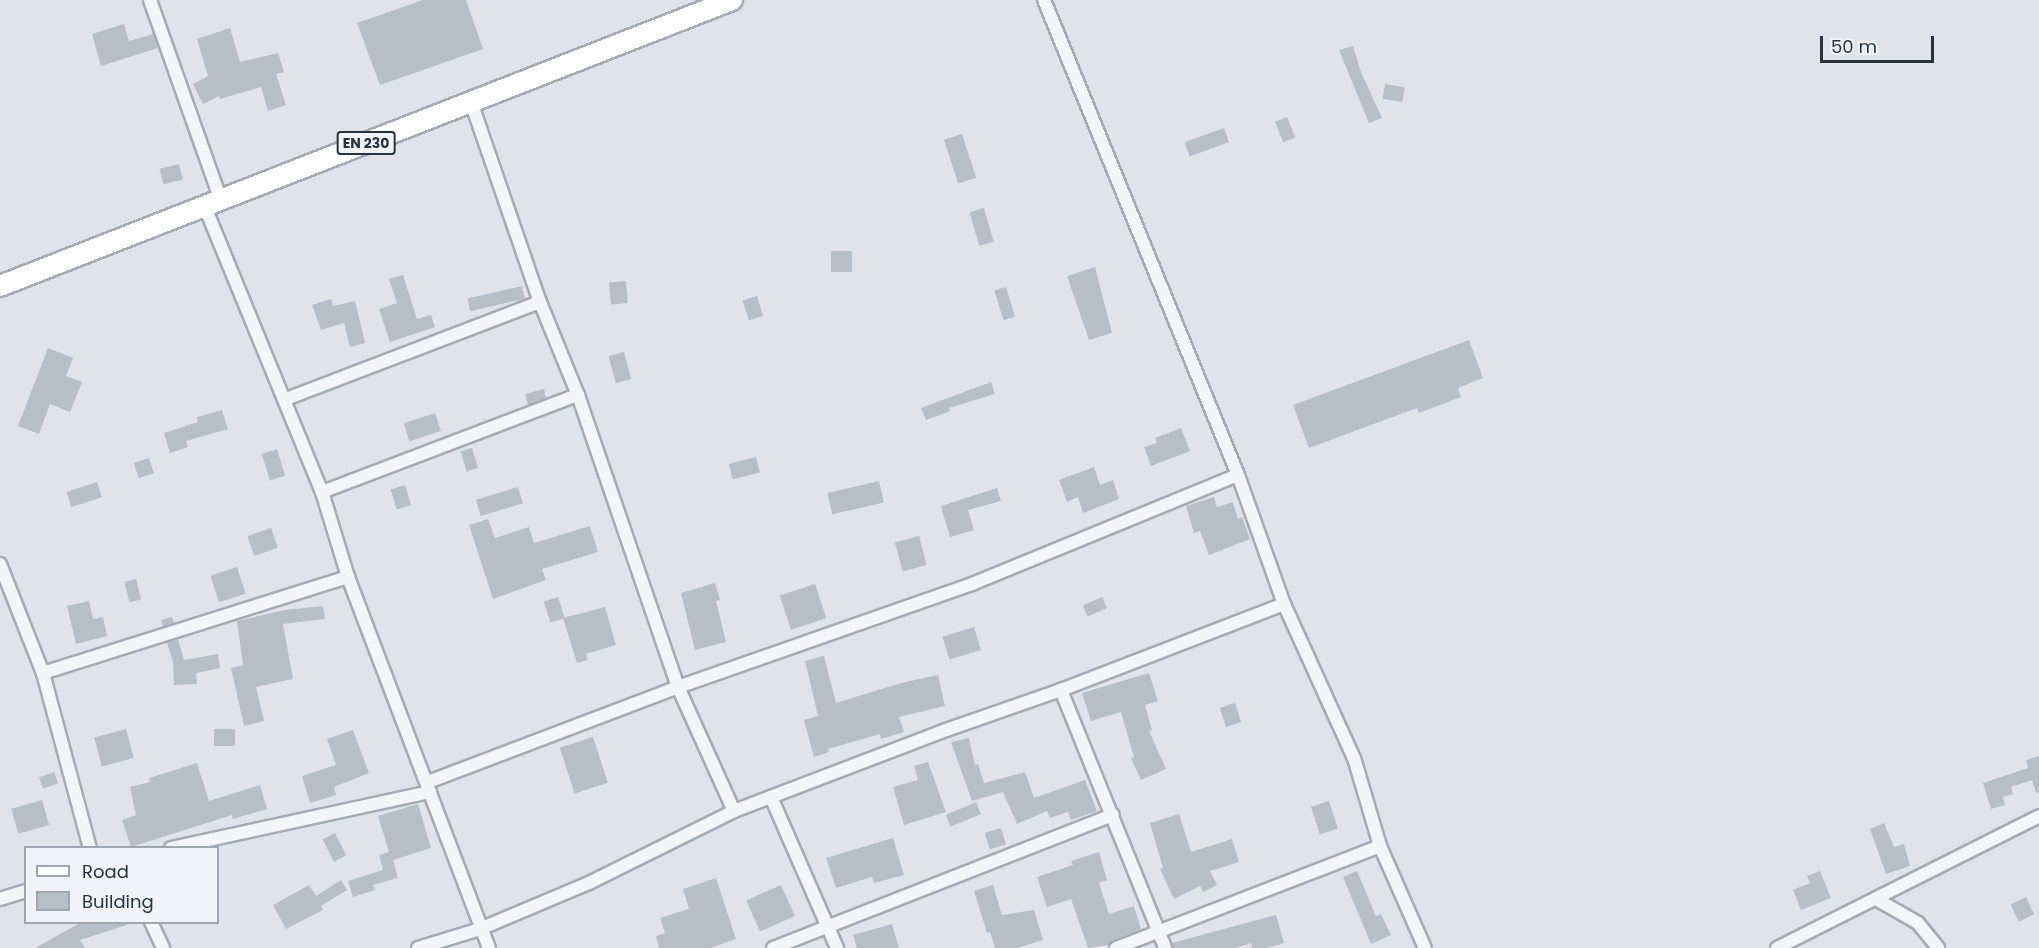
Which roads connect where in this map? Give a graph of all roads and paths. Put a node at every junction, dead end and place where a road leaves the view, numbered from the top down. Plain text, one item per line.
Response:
1 (150, 0) edge
2 (732, 0) edge
3 (1044, 0) edge
4 (471, 102) junction
5 (213, 203) junction
6 (0, 286) edge
7 (540, 302) junction
8 (578, 395) junction
9 (286, 399) junction
10 (1238, 475) junction
11 (322, 492) junction
12 (0, 564) edge
13 (348, 577) junction
14 (1284, 604) junction
15 (43, 673) junction
16 (678, 687) junction
17 (1061, 690) junction
18 (429, 787) junction
19 (771, 797) junction
20 (734, 812) junction
21 (1113, 815) junction
22 (2039, 816) edge
23 (89, 846) edge
24 (179, 846) edge
25 (1380, 846) junction
26 (24, 892) edge
27 (0, 899) edge
28 (1876, 899) junction
29 (152, 924) edge
30 (828, 925) junction
31 (480, 929) junction
32 (1157, 931) junction
33 (163, 948) edge
34 (418, 948) edge
35 (489, 948) edge
36 (773, 948) edge
37 (837, 948) edge
38 (1116, 948) edge
39 (1165, 948) edge
40 (1425, 948) edge
41 (1777, 948) edge
42 (1938, 948) edge

1 - 5 street
2 - 4 main road, EN 230
3 - 10 street
4 - 5 main road, EN 230
4 - 7 street
5 - 6 main road, EN 230
5 - 9 street
7 - 8 street
7 - 9 street
8 - 11 street
8 - 16 street
9 - 11 street
10 - 14 street
10 - 16 street
11 - 13 street
12 - 15 street
13 - 15 street
13 - 18 street
14 - 17 street
14 - 25 street
15 - 23 street
16 - 18 street
16 - 20 street
17 - 19 street
17 - 21 street
18 - 24 street
18 - 31 street
19 - 20 street
19 - 30 street
20 - 31 street
21 - 30 street
21 - 32 street
22 - 28 street
25 - 32 street
25 - 40 street
26 - 27 street
28 - 41 street
28 - 42 street
29 - 33 street
30 - 36 street
30 - 37 street
31 - 34 street
31 - 35 street
32 - 38 street
32 - 39 street

